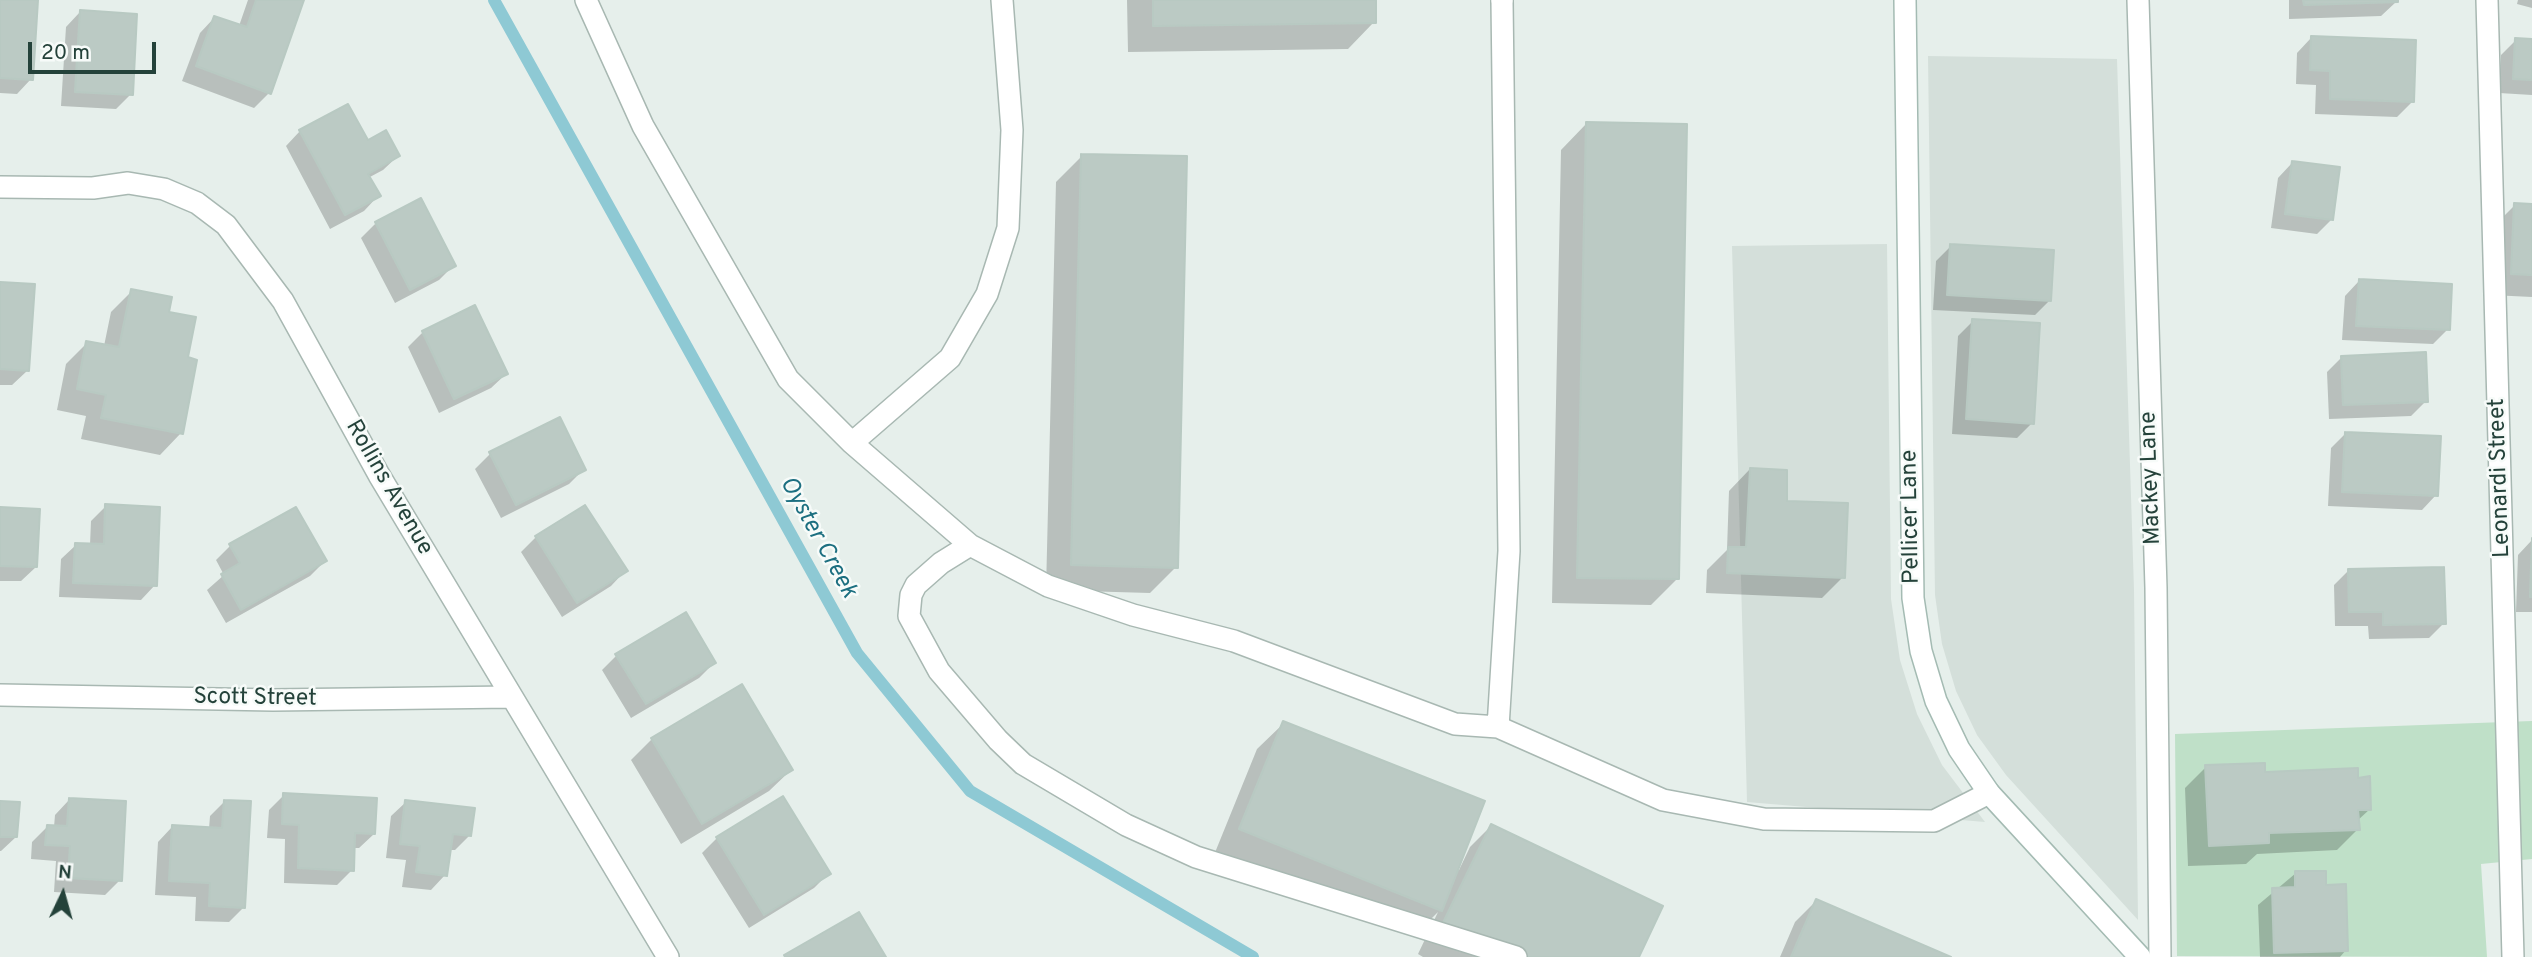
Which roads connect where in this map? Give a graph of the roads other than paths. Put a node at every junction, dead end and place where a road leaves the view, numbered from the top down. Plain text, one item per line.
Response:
1 (586, 0) edge
2 (1002, 0) edge
3 (1905, 0) edge
4 (2138, 0) edge
5 (2487, 0) edge
6 (1502, 1) edge
7 (0, 187) edge
8 (852, 443) junction
9 (970, 545) junction
10 (0, 695) edge
11 (511, 698) junction
12 (1498, 727) junction
13 (1989, 793) junction
14 (668, 957) edge
15 (1516, 957) edge
16 (2140, 957) edge
17 (2160, 957) edge
18 (2513, 957) edge

1 - 8 street
2 - 8 street
3 - 13 street, Pellicer Lane
4 - 17 street, Mackey Lane
5 - 18 street, Leonardi Street
6 - 12 street
7 - 11 street, Rollins Avenue
8 - 9 street
9 - 12 street
9 - 15 street
10 - 11 street, Scott Street
11 - 14 street, Rollins Avenue
12 - 13 street
13 - 16 street, Pellicer Lane

